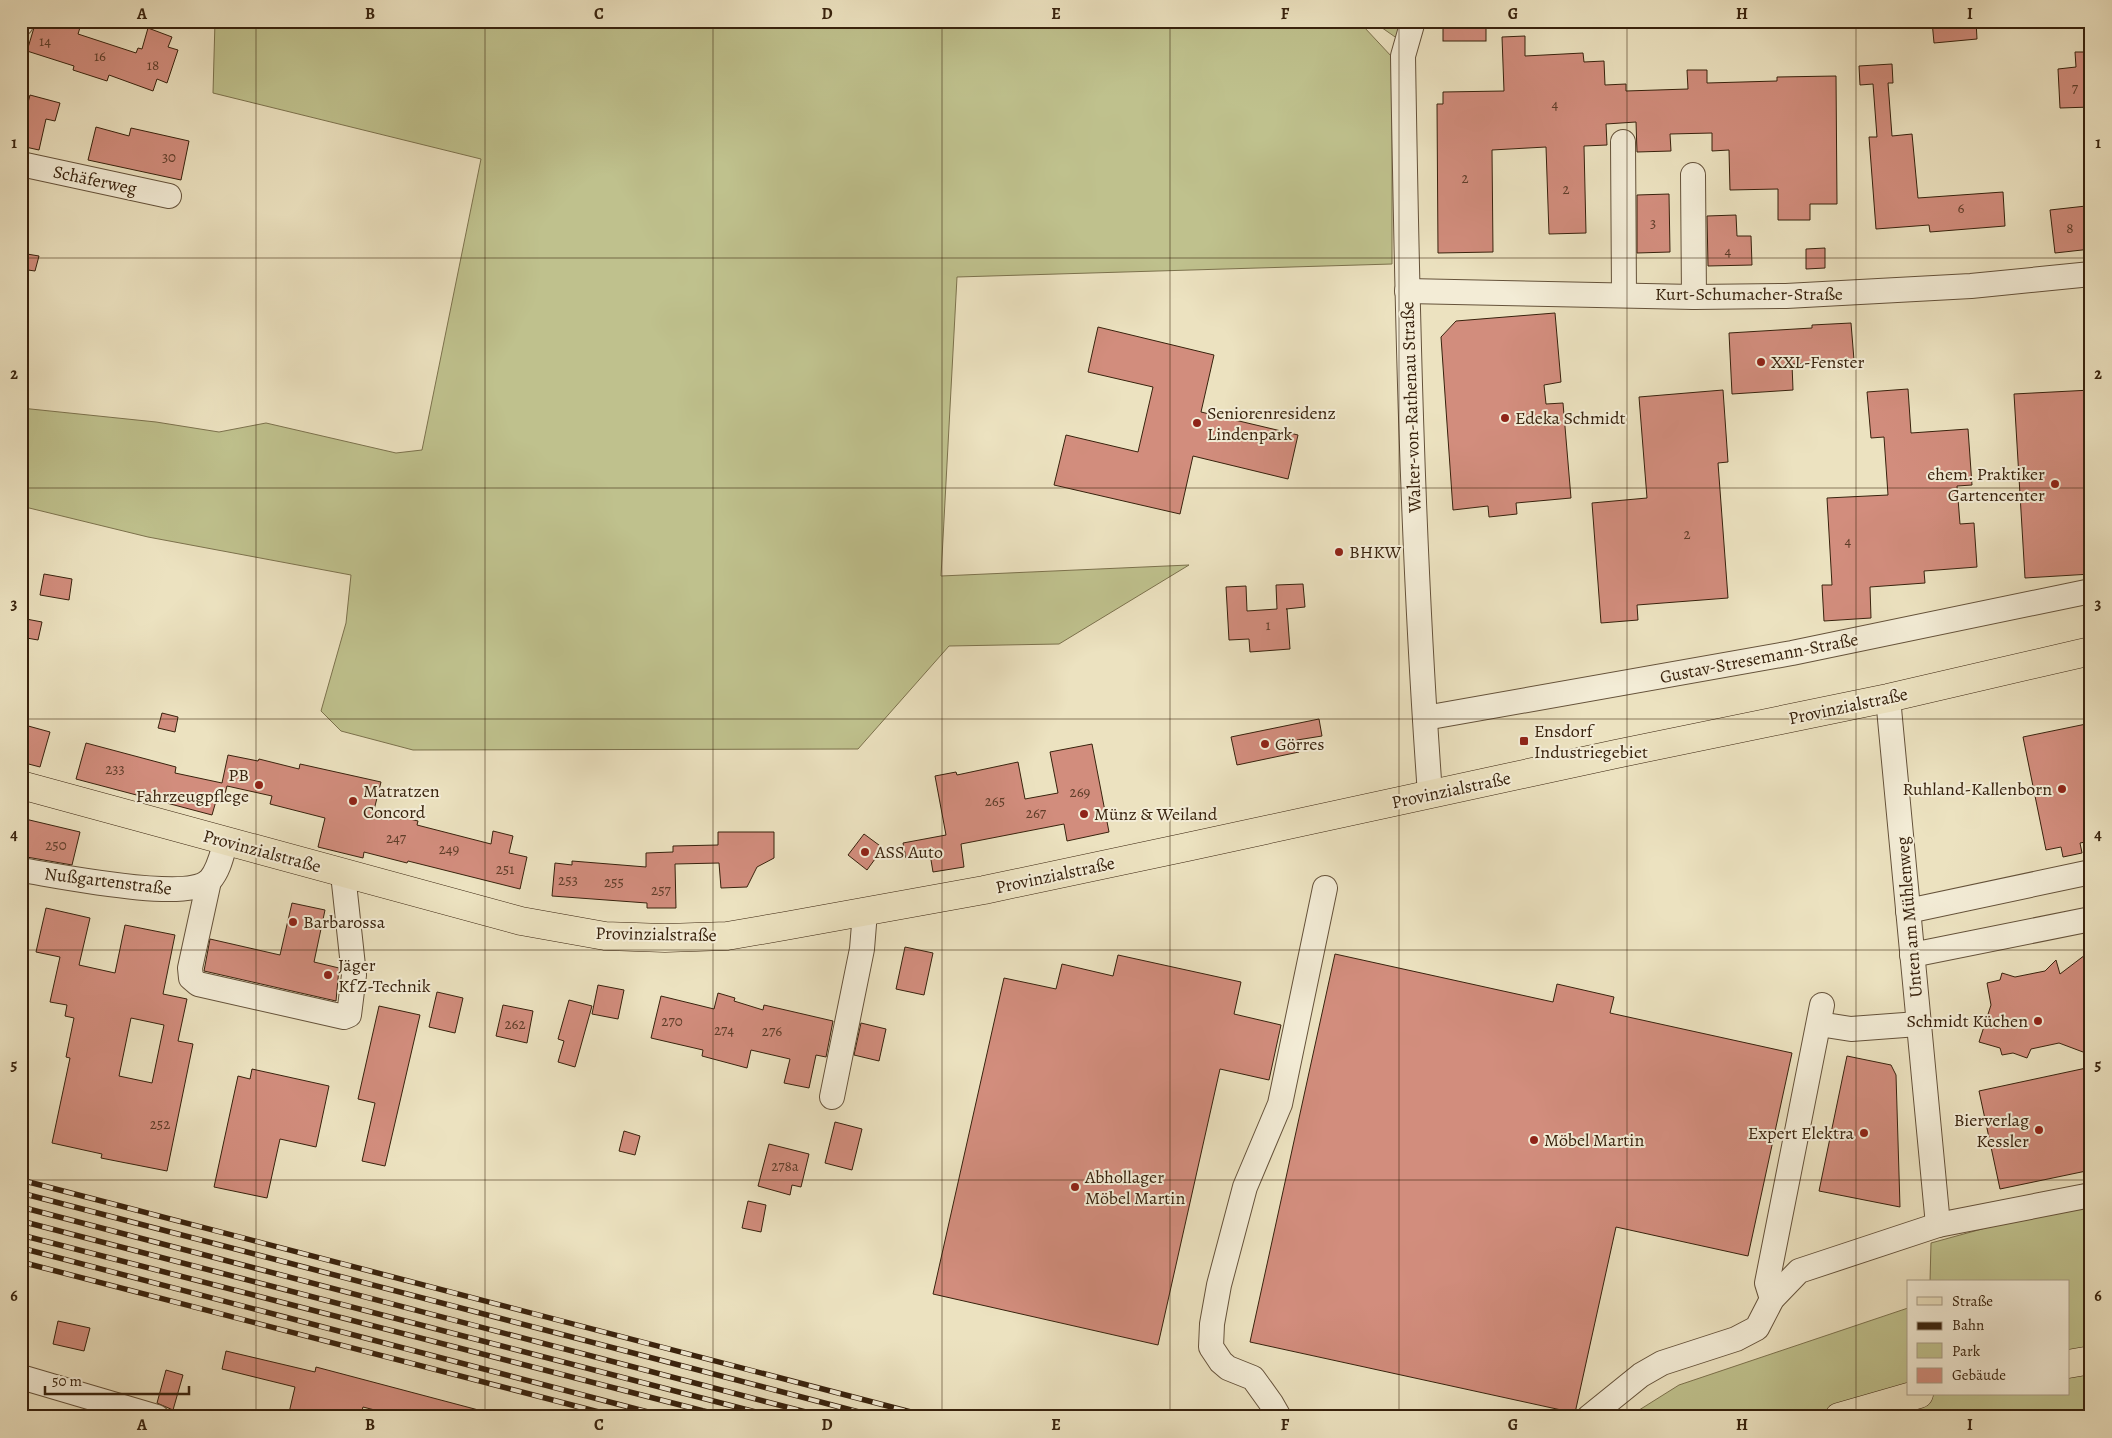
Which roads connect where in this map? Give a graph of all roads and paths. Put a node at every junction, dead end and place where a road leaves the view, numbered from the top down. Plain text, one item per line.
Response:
1 (1413, 21) edge
2 (1623, 142) dead end
3 (21, 164) edge
4 (1693, 175) dead end
5 (168, 196) dead end
6 (2091, 274) edge
7 (1407, 291) junction
8 (1624, 294) junction
9 (1694, 297) junction
10 (2091, 591) edge
11 (2091, 651) edge
12 (1888, 698) junction
13 (1425, 718) junction
14 (21, 785) edge
15 (1430, 794) junction
16 (226, 842) junction
17 (21, 870) edge
18 (2091, 872) edge
19 (343, 874) junction
20 (209, 881) junction
21 (1325, 888) dead end
22 (1908, 911) junction
23 (865, 912) junction
24 (2091, 918) edge
25 (1912, 955) junction
26 (1918, 1024) junction
27 (832, 1097) dead end
28 (2091, 1195) edge
29 (1938, 1225) junction
30 (1772, 1299) junction
31 (21, 1377) edge
32 (1912, 1396) edge
33 (157, 1417) edge
34 (1279, 1417) edge
35 (1589, 1417) edge
36 (1839, 1417) edge

1 - 7 street, Walter-von-Rathenau Straße
2 - 8 street
3 - 5 street, Schäferweg
4 - 9 street
6 - 9 street, Kurt-Schumacher-Straße
7 - 8 street, Kurt-Schumacher-Straße
7 - 13 street, Walter-von-Rathenau Straße
8 - 9 street, Kurt-Schumacher-Straße
10 - 13 street, Gustav-Stresemann-Straße
11 - 12 main road, Provinzialstraße
12 - 15 main road, Provinzialstraße
12 - 22 street, Unten am Mühlenweg
13 - 15 street, Walter-von-Rathenau Straße
14 - 16 main road, Provinzialstraße
15 - 23 main road, Provinzialstraße
16 - 19 main road, Provinzialstraße
16 - 20 street
17 - 20 street, Nußgartenstraße
18 - 22 street
19 - 20 street
19 - 23 main road, Provinzialstraße
21 - 34 street
22 - 25 street, Unten am Mühlenweg
23 - 27 street
24 - 25 street
25 - 26 street, Unten am Mühlenweg
26 - 29 street, Unten am Mühlenweg
26 - 30 street
28 - 29 street
29 - 30 street
30 - 35 street
31 - 33 street
32 - 36 main road

